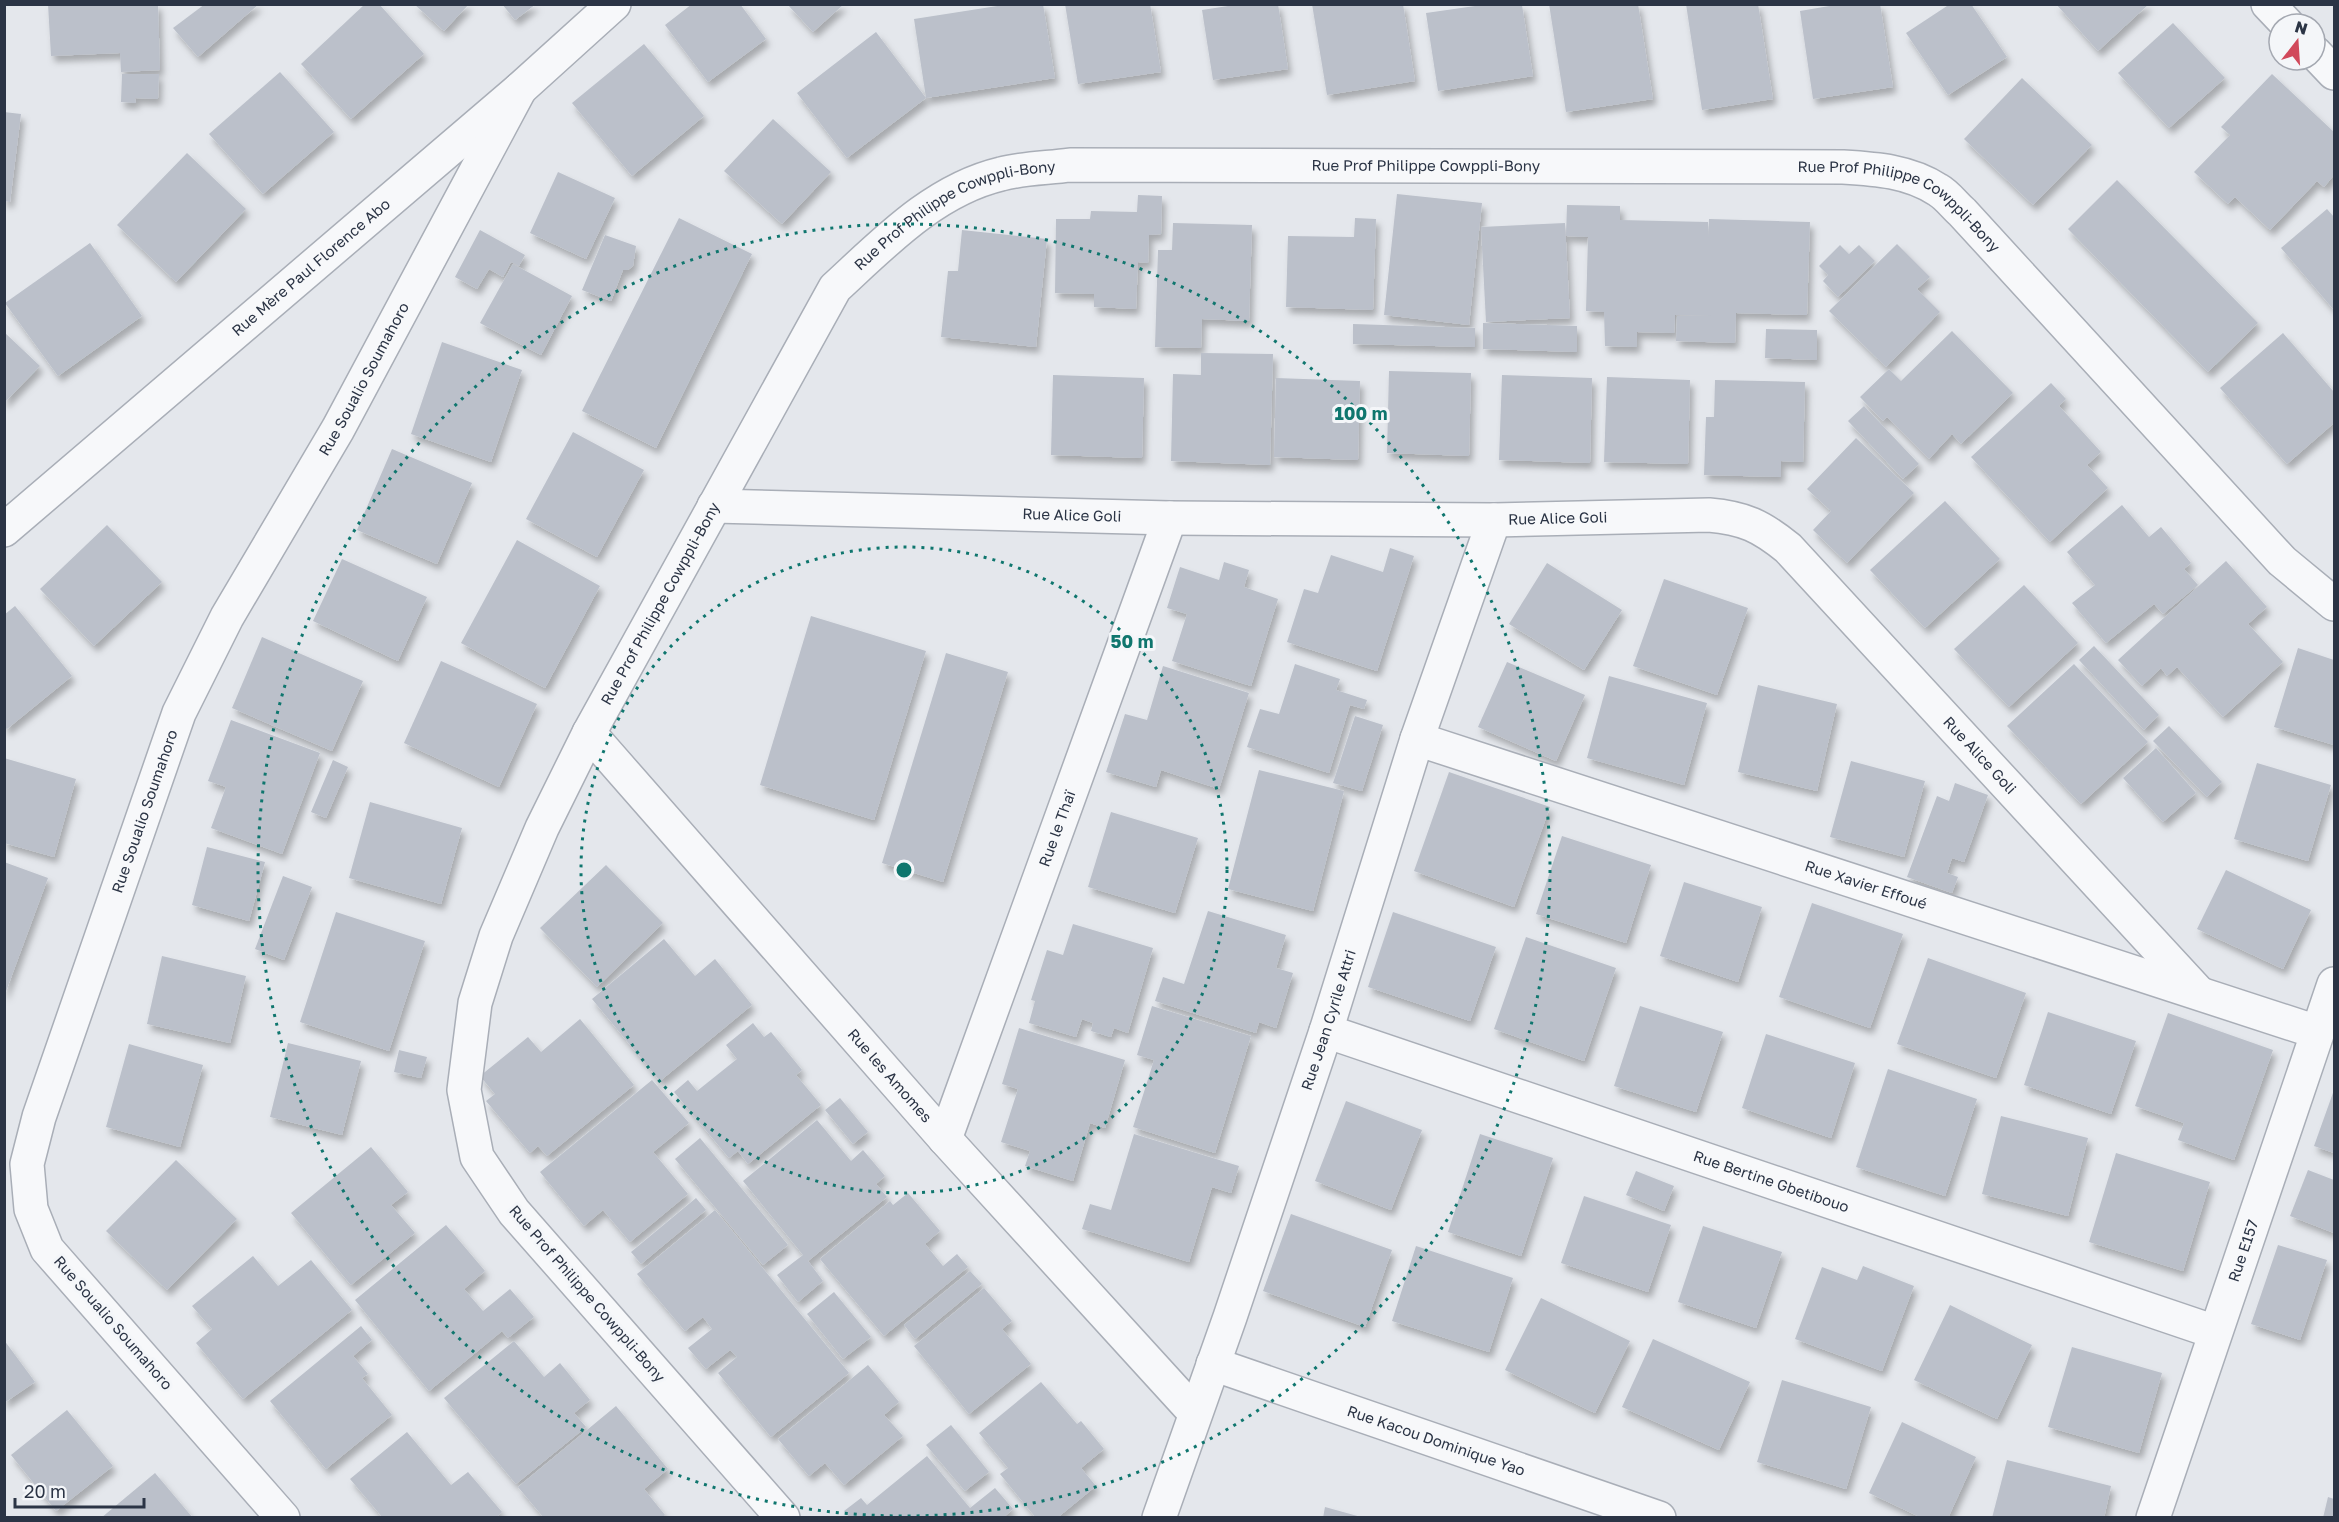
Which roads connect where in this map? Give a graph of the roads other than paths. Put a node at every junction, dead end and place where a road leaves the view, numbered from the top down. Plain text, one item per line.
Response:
1 (614, 4) edge
2 (520, 89) junction
3 (714, 506) junction
4 (1170, 518) junction
5 (1494, 520) junction
6 (4, 530) edge
7 (2334, 604) edge
8 (589, 733) junction
9 (1417, 739) junction
10 (2334, 984) edge
11 (2198, 992) junction
12 (1326, 1031) junction
13 (2317, 1032) junction
14 (945, 1139) junction
15 (2215, 1332) junction
16 (1213, 1364) junction
17 (1195, 1413) junction
18 (284, 1518) edge
19 (783, 1518) edge
20 (1159, 1518) edge
21 (1659, 1518) edge
22 (2153, 1518) edge

1 - 2 street, Rue Mère Paul Florence Abo
2 - 6 street, Rue Mère Paul Florence Abo
2 - 18 street, Rue Soualio Soumahoro
3 - 4 street, Rue Alice Goli
3 - 7 street, Rue Prof Philippe Cowppli-Bony
3 - 8 street, Rue Prof Philippe Cowppli-Bony
4 - 5 street, Rue Alice Goli
4 - 14 street, Rue le Thaï
5 - 9 street, Rue Jean Cyrile Attri
5 - 11 street, Rue Alice Goli
8 - 14 street, Rue les Amomes
8 - 19 street, Rue Prof Philippe Cowppli-Bony
9 - 11 street, Rue Xavier Effoué
9 - 12 street, Rue Jean Cyrile Attri
10 - 13 street, Rue E157
11 - 13 street, Rue Xavier Effoué
12 - 15 street, Rue Bertine Gbetibouo
12 - 16 street, Rue Jean Cyrile Attri
13 - 15 street, Rue E157
14 - 17 street, Rue les Amomes
15 - 22 street, Rue E157
16 - 17 street, Rue Jean Cyrile Attri
16 - 21 street, Rue Kacou Dominique Yao
17 - 20 street, Rue Jean Cyrile Attri

